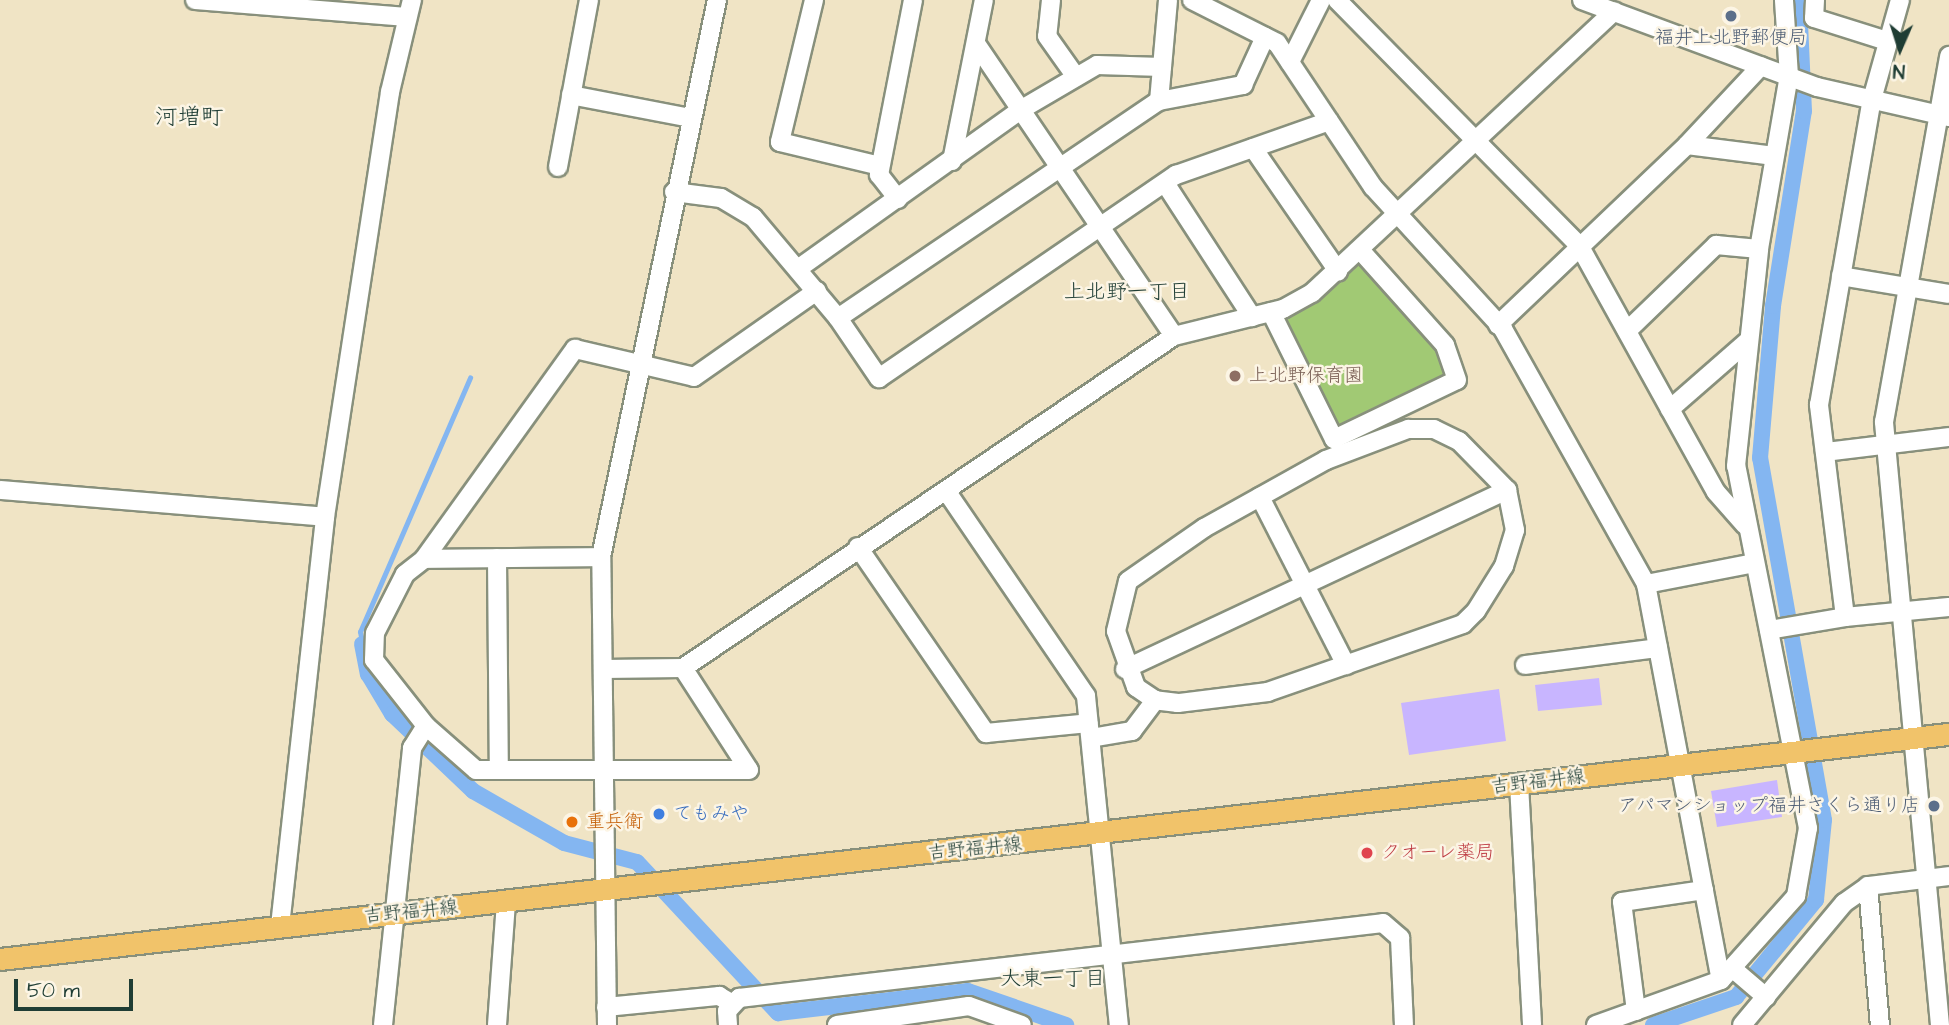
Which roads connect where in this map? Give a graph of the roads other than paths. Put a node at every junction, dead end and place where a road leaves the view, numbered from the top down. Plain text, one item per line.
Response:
1 (195, 0) edge
2 (589, 0) edge
3 (717, 0) edge
4 (814, 0) edge
5 (913, 0) edge
6 (984, 0) edge
7 (1051, 0) edge
8 (1168, 0) edge
9 (1321, 0) edge
10 (1337, 0) edge
11 (1582, 0) edge
12 (1637, 0) edge
13 (1784, 0) edge
14 (1815, 0) edge
15 (1900, 0) edge
16 (1202, 2) edge
17 (410, 8) edge
18 (1622, 14) junction
19 (1265, 37) junction
20 (1887, 41) junction
21 (977, 44) junction
22 (1949, 56) edge
23 (1290, 62) junction
24 (1761, 66) junction
25 (1162, 67) junction
26 (1076, 77) junction
27 (1793, 78) junction
28 (571, 96) junction
29 (1159, 101) junction
30 (1871, 103) junction
31 (1022, 109) junction
32 (1942, 116) edge
33 (691, 118) junction
34 (1329, 121) junction
35 (1479, 142) junction
36 (1687, 145) junction
37 (1253, 148) junction
38 (1774, 156) junction
39 (952, 161) junction
40 (880, 166) junction
41 (558, 167) dead end
42 (1062, 168) junction
43 (1165, 183) junction
44 (674, 192) junction
45 (898, 199) junction
46 (1399, 218) junction
47 (1101, 227) junction
48 (1579, 245) junction
49 (1759, 249) junction
50 (1361, 251) junction
51 (799, 268) junction
52 (1338, 271) junction
53 (1841, 276) junction
54 (1906, 287) junction
55 (817, 291) junction
56 (1949, 294) edge
57 (1271, 312) junction
58 (1252, 317) junction
59 (838, 318) junction
60 (1498, 325) junction
61 (1627, 331) junction
62 (1174, 336) junction
63 (1748, 341) junction
64 (642, 363) junction
65 (1670, 409) junction
66 (1949, 437) edge
67 (1886, 445) junction
68 (1825, 452) junction
69 (0, 489) edge
70 (1507, 490) junction
71 (947, 492) junction
72 (1260, 497) junction
73 (325, 517) junction
74 (1745, 525) junction
75 (858, 547) junction
76 (601, 557) junction
77 (497, 558) junction
78 (424, 559) junction
79 (1754, 563) junction
80 (1305, 584) junction
81 (1646, 584) junction
82 (1949, 607) edge
83 (1902, 612) junction
84 (1845, 617) junction
85 (1769, 630) junction
86 (1658, 648) junction
87 (1346, 664) junction
88 (1525, 665) dead end
89 (683, 668) junction
90 (603, 669) junction
91 (1125, 669) junction
92 (1155, 700) junction
93 (426, 726) junction
94 (1090, 730) junction
95 (1949, 734) edge
96 (1914, 738) junction
97 (1793, 753) junction
98 (1681, 766) junction
99 (604, 769) junction
100 (499, 770) junction
101 (1519, 784) junction
102 (1101, 835) junction
103 (1949, 876) edge
104 (1927, 879) junction
105 (1868, 886) junction
106 (605, 890) junction
107 (1704, 890) junction
108 (506, 901) junction
109 (394, 914) junction
110 (280, 926) junction
111 (1114, 954) junction
112 (0, 959) edge
113 (1727, 974) junction
114 (1766, 997) junction
115 (731, 1003) junction
116 (1636, 1011) junction
117 (607, 1016) edge
118 (383, 1025) edge
119 (497, 1025) edge
120 (728, 1025) edge
121 (837, 1025) edge
122 (1021, 1025) edge
123 (1119, 1025) edge
124 (1404, 1025) edge
125 (1532, 1025) edge
126 (1597, 1025) edge
127 (1742, 1025) edge
128 (1880, 1025) edge
129 (1940, 1025) edge

1 - 17 street
2 - 28 street
3 - 33 street
4 - 40 street
5 - 40 street
6 - 21 street
7 - 26 street
8 - 25 street
9 - 23 street
10 - 35 street
11 - 18 street
12 - 18 street
13 - 27 street
14 - 20 street
15 - 20 street
16 - 19 street
17 - 73 street
18 - 24 street
18 - 35 street
19 - 23 street
19 - 29 street
20 - 30 street
21 - 31 street
21 - 39 street
22 - 32 street
23 - 34 street
24 - 27 street
24 - 36 street
25 - 26 street
25 - 29 street
26 - 31 street
27 - 30 street
27 - 38 street
28 - 33 street
28 - 41 street
29 - 42 street
30 - 32 street
30 - 53 street
31 - 39 street
31 - 42 street
32 - 54 street
33 - 44 street
34 - 37 street
34 - 46 street
35 - 46 street
35 - 48 street
36 - 38 street
36 - 48 street
37 - 43 street
37 - 52 street
38 - 49 street
39 - 45 street
40 - 45 street
42 - 47 street
42 - 59 street
43 - 47 street
43 - 58 street
44 - 51 street
44 - 64 street
45 - 51 street
46 - 50 street
46 - 60 street
47 - 59 street
47 - 62 street
48 - 60 street
48 - 61 street
49 - 61 street
49 - 63 street
50 - 52 street
50 - 57 street
51 - 55 street
52 - 57 street
53 - 54 street
53 - 68 street
54 - 56 street
54 - 67 street
55 - 59 street
55 - 64 street
57 - 58 street
58 - 62 street
60 - 81 street
61 - 65 street
62 - 71 street
63 - 65 street
63 - 74 street
64 - 76 street
64 - 78 street
65 - 74 street
66 - 67 street
67 - 68 street
67 - 83 street
68 - 84 street
69 - 73 street
70 - 72 street
70 - 80 street
70 - 87 street
71 - 75 street
71 - 94 street
72 - 80 street
72 - 91 street
73 - 110 street
74 - 79 street
75 - 89 street
75 - 94 street
76 - 77 street
76 - 90 street
77 - 78 street
77 - 100 street
78 - 93 street
79 - 81 street
79 - 85 street
80 - 87 street
80 - 91 street
81 - 86 street
82 - 83 street
83 - 84 street
83 - 96 street
84 - 85 street
85 - 97 street
86 - 88 street
86 - 98 street
87 - 92 street
89 - 90 street
89 - 99 street
90 - 99 street
91 - 92 street
92 - 94 street
93 - 100 street
93 - 109 street
94 - 102 street
95 - 96 main road, 吉野福井線
96 - 97 main road, 吉野福井線
96 - 104 street
97 - 98 main road, 吉野福井線
97 - 113 street
98 - 101 main road, 吉野福井線
98 - 107 street
99 - 100 street
99 - 106 street
101 - 102 main road, 吉野福井線
101 - 125 street
102 - 106 main road, 吉野福井線
102 - 111 street
103 - 104 street
104 - 105 street
104 - 129 street
105 - 114 street
105 - 128 street
106 - 108 main road, 吉野福井線
106 - 117 street
107 - 113 street
107 - 116 street
108 - 109 main road, 吉野福井線
108 - 119 street
109 - 110 main road, 吉野福井線
109 - 118 street
110 - 112 main road, 吉野福井線
111 - 115 street
111 - 123 street
111 - 124 street
113 - 114 street
113 - 116 street
114 - 127 street
115 - 117 street
115 - 120 street
116 - 126 street
121 - 122 street

